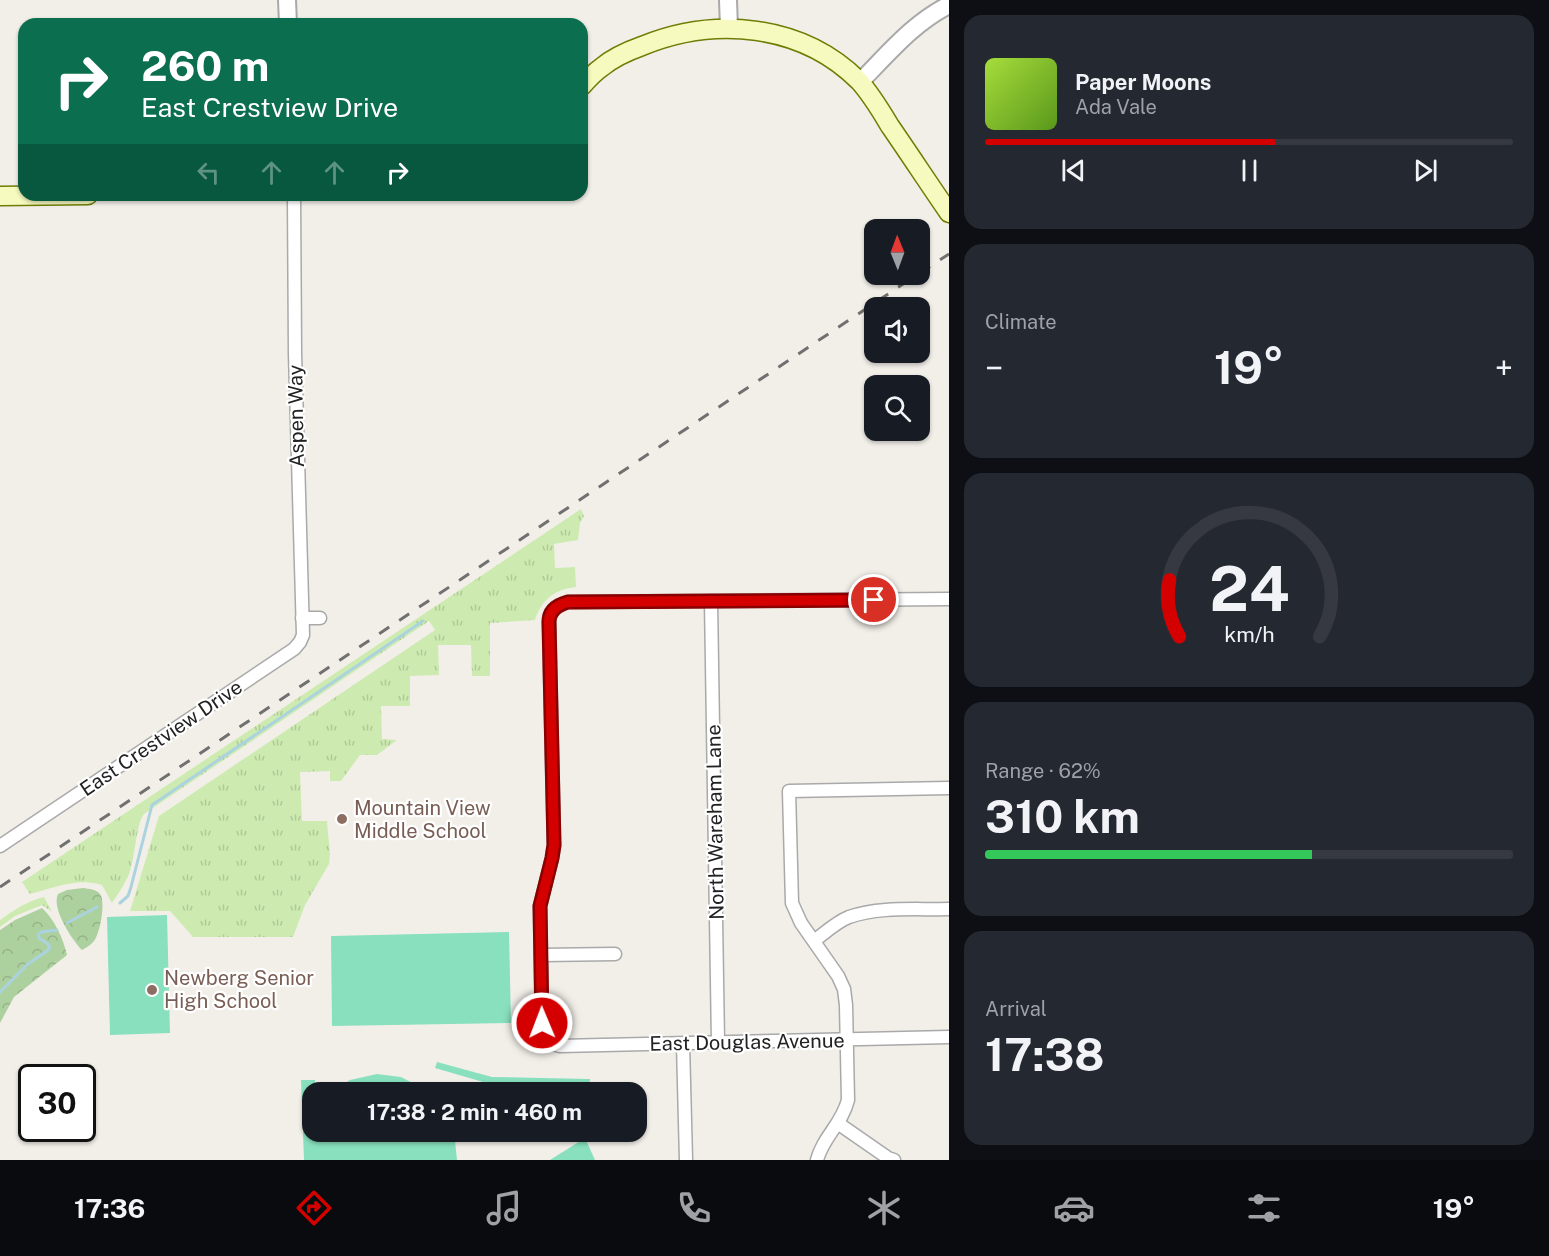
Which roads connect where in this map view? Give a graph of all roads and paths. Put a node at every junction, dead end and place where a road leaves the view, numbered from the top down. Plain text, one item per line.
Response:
1 (287, 0) edge
2 (728, 0) edge
3 (949, 5) edge
4 (288, 18) edge
5 (729, 28) junction
6 (588, 80) edge
7 (860, 82) junction
8 (0, 196) edge
9 (18, 196) edge
10 (294, 201) edge
11 (949, 213) edge
12 (949, 599) edge
13 (711, 601) junction
14 (302, 618) junction
15 (320, 618) dead end
16 (949, 788) edge
17 (0, 846) edge
18 (949, 909) edge
19 (814, 941) junction
20 (615, 954) dead end
21 (541, 955) junction
22 (949, 1037) edge
23 (847, 1040) junction
24 (718, 1043) junction
25 (683, 1044) junction
26 (838, 1124) junction
27 (686, 1160) edge
28 (817, 1160) edge
29 (894, 1160) edge

1 - 4 street
2 - 5 street
3 - 7 street
5 - 6 main road
5 - 7 main road
7 - 11 main road
8 - 9 main road
10 - 14 street, Aspen Way
12 - 13 street
13 - 21 street
13 - 24 street, North Wareham Lane
14 - 15 street
14 - 17 street, East Crestview Drive
16 - 19 street
18 - 19 street
19 - 23 street
20 - 21 street
21 - 25 street, East Douglas Avenue
22 - 23 street, East Douglas Avenue
23 - 24 street, East Douglas Avenue
23 - 26 street
24 - 25 street, East Douglas Avenue
25 - 27 street
26 - 28 street
26 - 29 street

